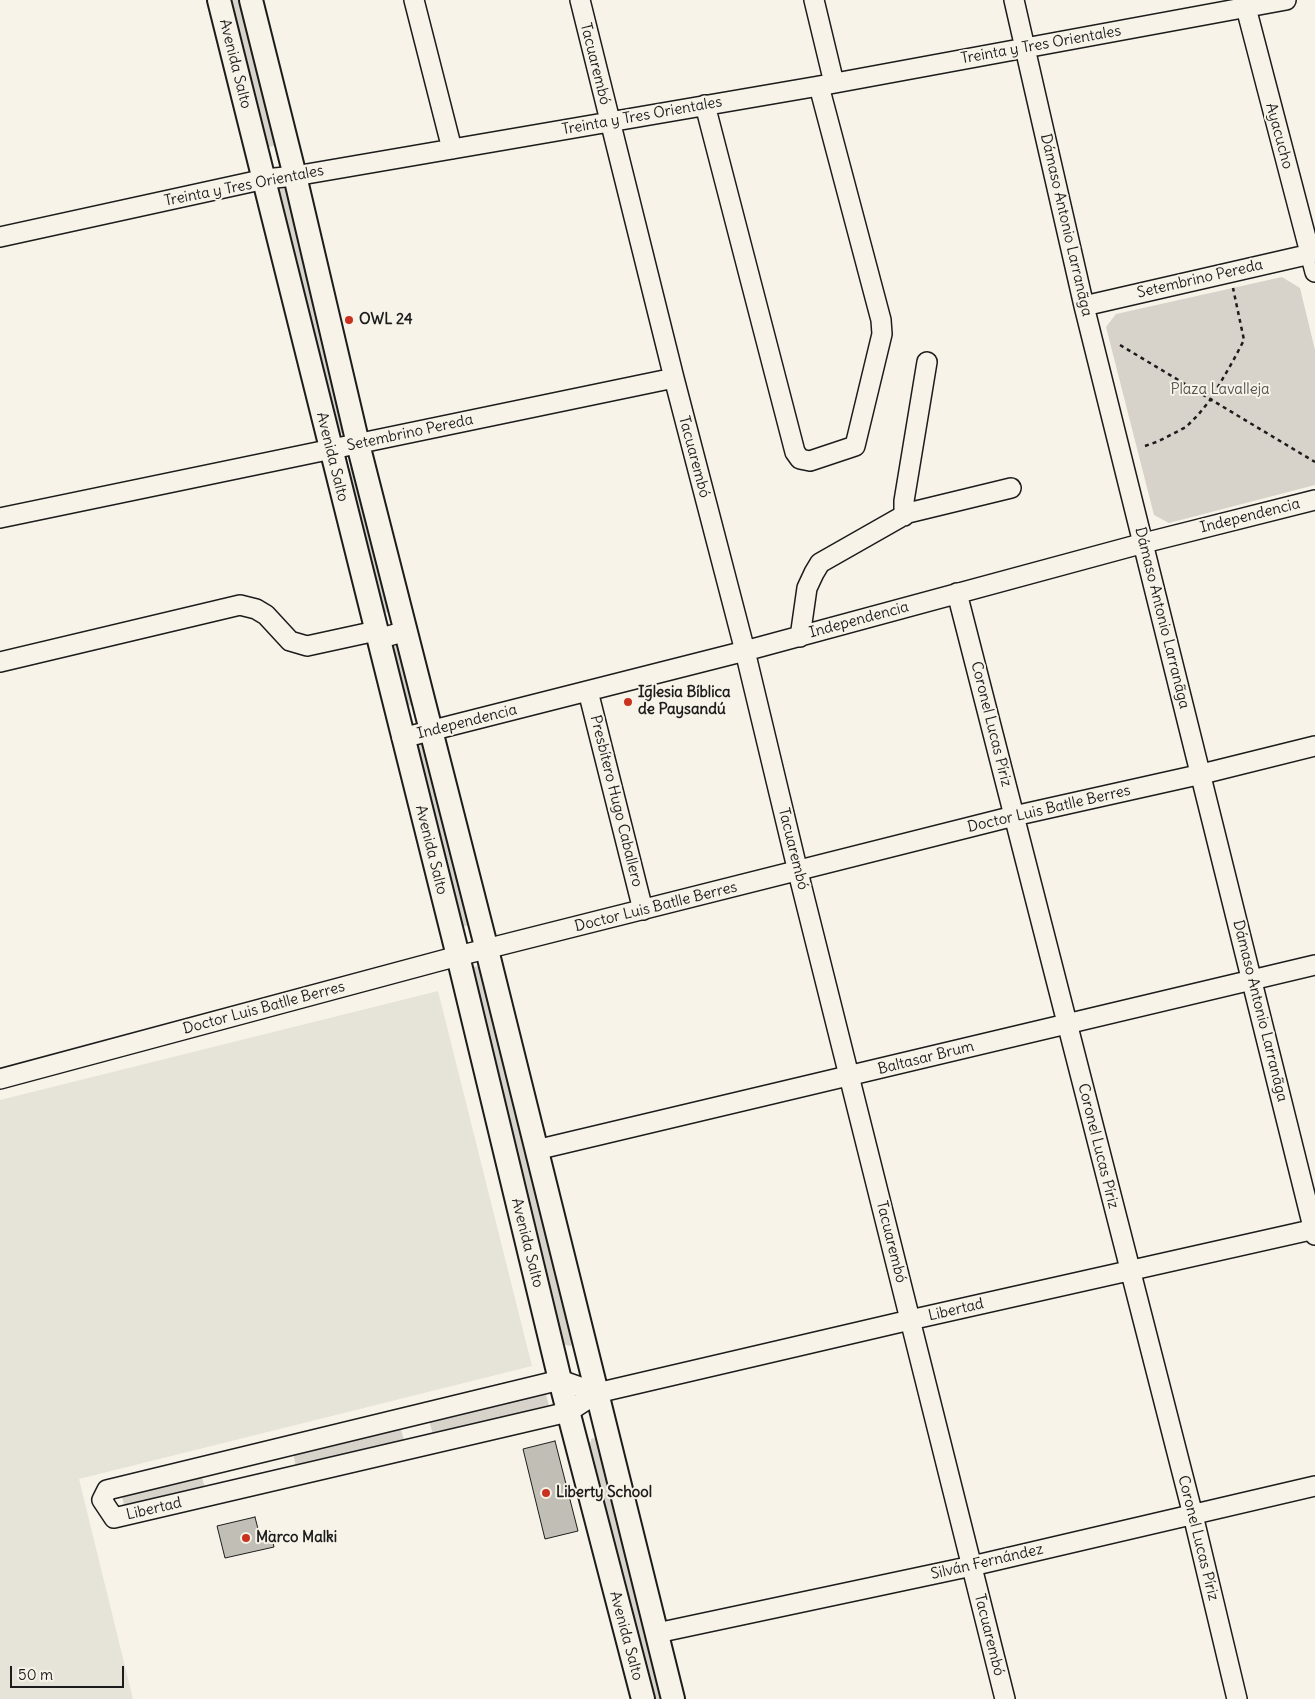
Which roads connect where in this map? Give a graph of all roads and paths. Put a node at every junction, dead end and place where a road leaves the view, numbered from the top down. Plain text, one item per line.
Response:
1 (219, 0) edge
2 (251, 0) edge
3 (414, 0) edge
4 (580, 0) edge
5 (814, 0) edge
6 (1014, 0) edge
7 (1286, 0) edge
8 (1245, 4) edge
9 (1024, 48) junction
10 (827, 84) junction
11 (706, 106) junction
12 (609, 122) junction
13 (452, 149) junction
14 (295, 176) junction
15 (265, 179) junction
16 (0, 237) edge
17 (1313, 253) edge
18 (1315, 272) edge
19 (1232, 287) dead end
20 (1084, 306) junction
21 (1120, 345) dead end
22 (927, 362) dead end
23 (674, 378) junction
24 (1211, 399) junction
25 (358, 444) junction
26 (1146, 446) dead end
27 (330, 449) junction
28 (1315, 462) edge
29 (1011, 488) dead end
30 (1315, 500) edge
31 (904, 516) junction
32 (0, 518) edge
33 (1144, 543) junction
34 (957, 593) junction
35 (406, 631) junction
36 (377, 635) junction
37 (800, 636) junction
38 (745, 652) junction
39 (0, 662) edge
40 (588, 691) junction
41 (431, 730) junction
42 (402, 738) junction
43 (1315, 746) edge
44 (1202, 774) junction
45 (1014, 816) junction
46 (798, 872) junction
47 (643, 910) junction
48 (487, 950) junction
49 (458, 956) junction
50 (1315, 965) edge
51 (1252, 981) junction
52 (1067, 1024) junction
53 (849, 1077) junction
54 (0, 1079) edge
55 (536, 1150) junction
56 (1315, 1231) edge
57 (1130, 1270) junction
58 (910, 1320) junction
59 (560, 1380) junction
60 (597, 1393) junction
61 (568, 1412) junction
62 (1315, 1486) edge
63 (1193, 1515) junction
64 (972, 1566) junction
65 (657, 1633) junction
66 (643, 1699) edge
67 (673, 1699) edge
68 (1005, 1699) edge
69 (1237, 1699) edge

1 - 15 street, Avenida Salto
2 - 14 street, Avenida Salto
3 - 13 street
4 - 12 street, Tacuarembó
5 - 10 street
6 - 9 street, Dámaso Antonio Larranãga
7 - 8 street, Treinta y Tres Orientales
8 - 9 street, Treinta y Tres Orientales
8 - 17 street, Ayacucho
9 - 10 street, Treinta y Tres Orientales
9 - 20 street, Dámaso Antonio Larranãga
10 - 11 street, Treinta y Tres Orientales
10 - 11 street
11 - 12 street, Treinta y Tres Orientales
12 - 13 street, Treinta y Tres Orientales
12 - 23 street, Tacuarembó
13 - 14 street, Treinta y Tres Orientales
14 - 15 street, Treinta y Tres Orientales
14 - 25 street, Avenida Salto
15 - 16 street, Treinta y Tres Orientales
15 - 27 street, Avenida Salto
17 - 18 street, Ayacucho
17 - 20 street, Setembrino Pereda
19 - 24 path
20 - 33 street, Dámaso Antonio Larranãga
21 - 24 path
22 - 31 street
23 - 25 street, Setembrino Pereda
23 - 38 street, Tacuarembó
24 - 26 path
24 - 28 path
25 - 27 street, Setembrino Pereda
25 - 35 street, Avenida Salto
27 - 32 street, Setembrino Pereda
27 - 36 street, Avenida Salto
29 - 31 street
30 - 33 street, Independencia
31 - 37 street
33 - 34 street, Independencia
33 - 44 street, Dámaso Antonio Larranãga
34 - 37 street, Independencia
34 - 45 street, Coronel Lucas Píriz
35 - 36 street
35 - 41 street, Avenida Salto
36 - 39 street
36 - 42 street, Avenida Salto
37 - 38 street, Independencia
38 - 40 street, Independencia
38 - 46 street, Tacuarembó
40 - 41 street, Independencia
40 - 47 street, Presbítero Hugo Caballero
41 - 42 street, Independencia
41 - 48 street, Avenida Salto
42 - 49 street, Avenida Salto
43 - 44 street, Doctor Luis Batlle Berres
44 - 45 street, Doctor Luis Batlle Berres
44 - 51 street, Dámaso Antonio Larranãga
45 - 46 street, Doctor Luis Batlle Berres
45 - 52 street, Coronel Lucas Píriz
46 - 47 street, Doctor Luis Batlle Berres
46 - 53 street, Tacuarembó
47 - 48 street, Doctor Luis Batlle Berres
48 - 49 street, Doctor Luis Batlle Berres
48 - 55 street, Avenida Salto
49 - 54 street, Doctor Luis Batlle Berres
49 - 59 street, Avenida Salto
50 - 51 street, Baltasar Brum
51 - 52 street, Baltasar Brum
51 - 56 street, Dámaso Antonio Larranãga
52 - 53 street, Baltasar Brum
52 - 57 street, Coronel Lucas Píriz
53 - 55 street, Baltasar Brum
53 - 58 street, Tacuarembó
55 - 60 street, Avenida Salto
56 - 57 street, Libertad
57 - 58 street, Libertad
57 - 63 street, Coronel Lucas Píriz
58 - 60 street, Libertad
58 - 64 street, Tacuarembó
59 - 60 street
59 - 61 street, Avenida Salto
59 - 61 street, Libertad
60 - 61 street, Libertad
60 - 65 street, Avenida Salto
61 - 66 street, Avenida Salto
62 - 63 street, Silván Fernández
63 - 64 street, Silván Fernández
63 - 69 street, Coronel Lucas Píriz
64 - 65 street, Silván Fernández
64 - 68 street, Tacuarembó
65 - 67 street, Avenida Salto

